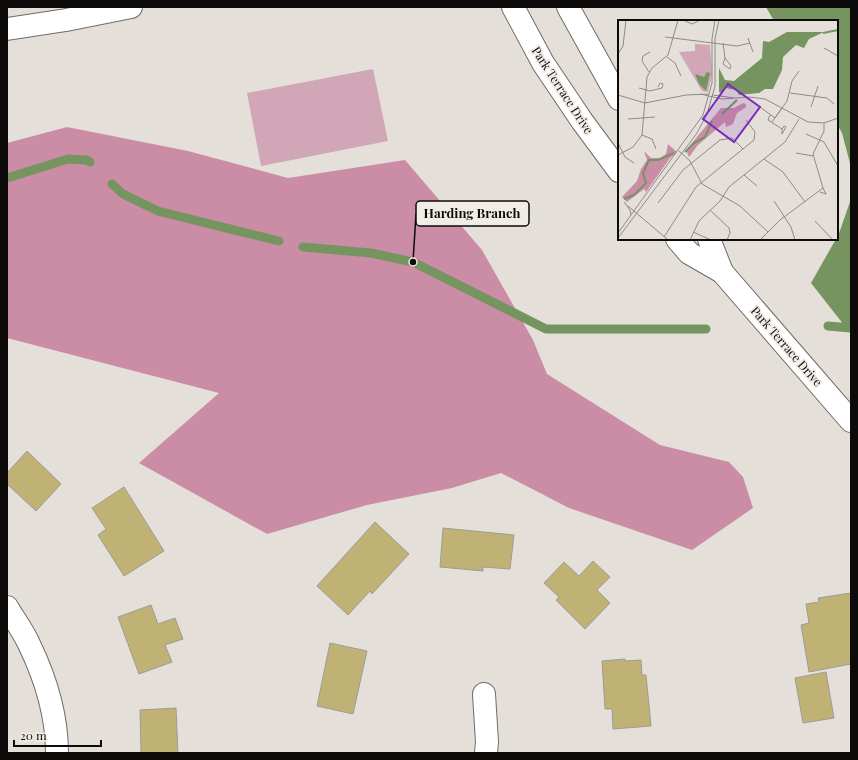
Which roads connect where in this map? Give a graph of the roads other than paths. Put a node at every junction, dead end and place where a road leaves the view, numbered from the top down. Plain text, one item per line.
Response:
1 (131, 7) edge
2 (513, 7) edge
3 (568, 7) edge
4 (7, 29) edge
5 (618, 97) edge
6 (618, 169) edge
7 (678, 240) edge
8 (709, 240) edge
9 (722, 272) junction
10 (851, 421) edge
11 (7, 607) edge
12 (484, 694) dead end
13 (57, 753) edge
14 (486, 753) edge

1 - 4 street
2 - 6 street, Park Terrace Drive
3 - 5 street
7 - 9 street, Park Terrace Drive
8 - 9 street, Park Terrace Drive
9 - 10 street, Park Terrace Drive
11 - 13 street
12 - 14 street

